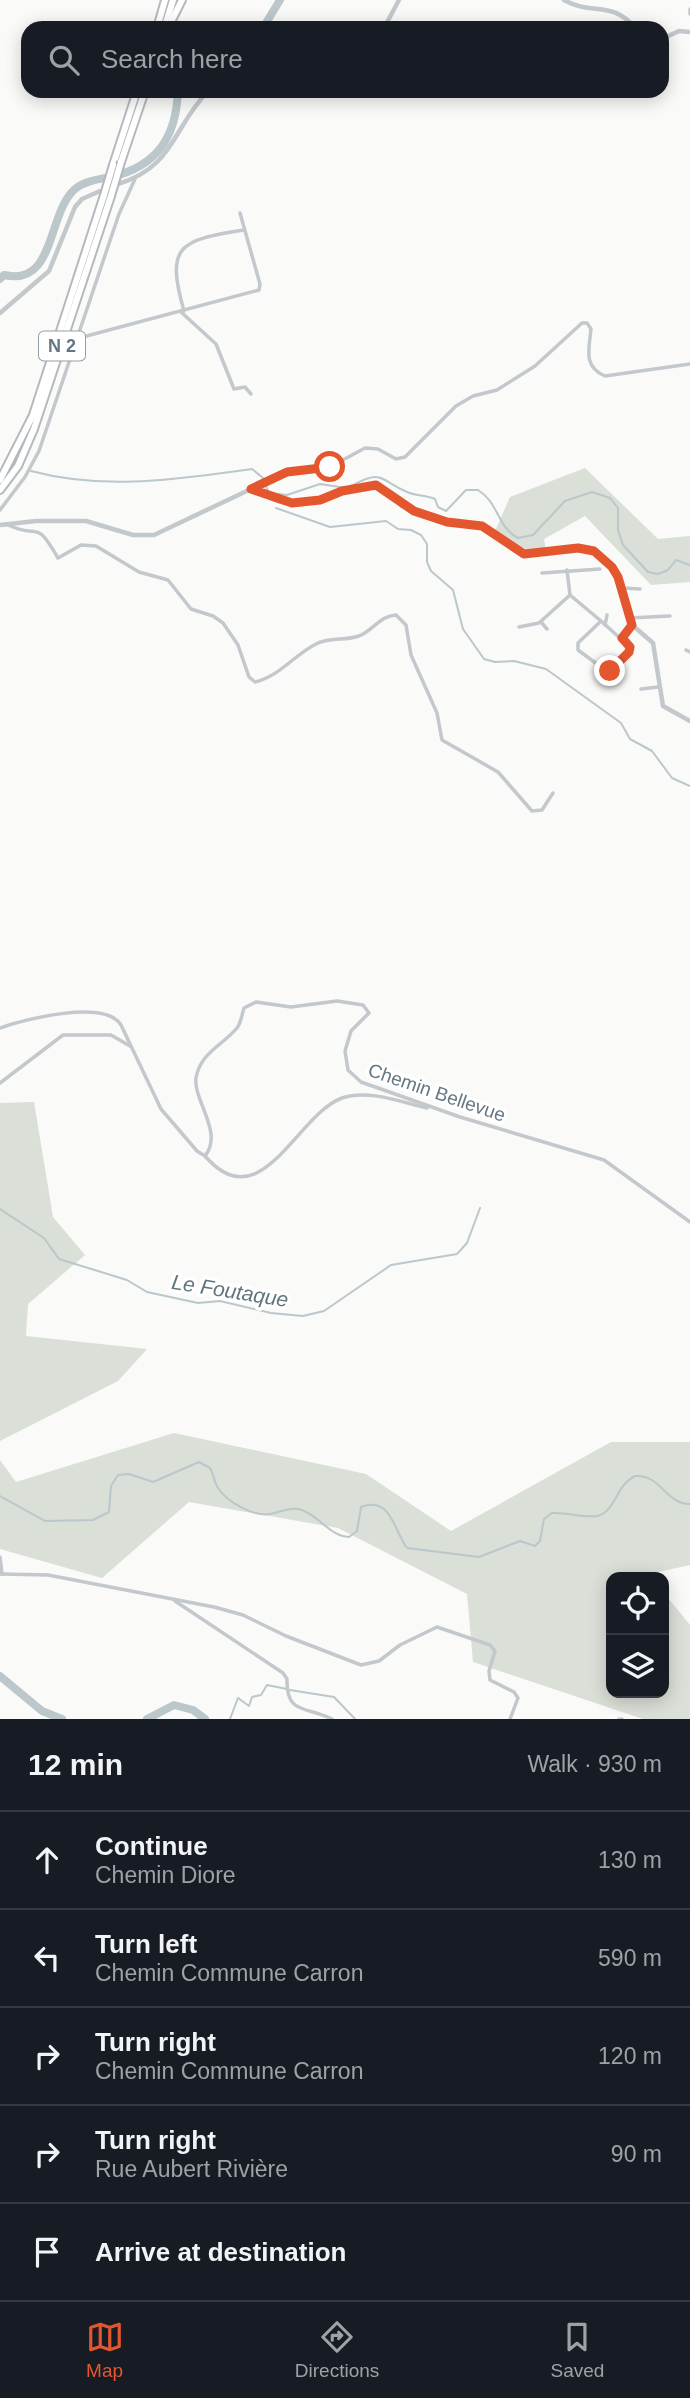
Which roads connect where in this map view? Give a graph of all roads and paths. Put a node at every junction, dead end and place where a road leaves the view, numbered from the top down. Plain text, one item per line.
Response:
1 (167, 0) edge
2 (182, 0) edge
3 (399, 0) edge
4 (564, 0) edge
5 (690, 9) edge
6 (690, 15) edge
7 (160, 21) edge
8 (166, 21) edge
9 (170, 21) edge
10 (388, 21) edge
11 (629, 21) edge
12 (689, 32) edge
13 (669, 36) edge
14 (135, 98) edge
15 (143, 98) edge
16 (203, 98) edge
17 (135, 179) junction
18 (118, 184) dead end
19 (105, 194) junction
20 (240, 213) dead end
21 (244, 230) junction
22 (183, 311) junction
23 (0, 313) edge
24 (79, 338) junction
25 (690, 364) edge
26 (251, 394) dead end
27 (0, 480) edge
28 (251, 489) junction
29 (0, 490) edge
30 (0, 510) edge
31 (8, 525) junction
32 (0, 526) edge
33 (600, 569) dead end
34 (567, 570) junction
35 (542, 573) dead end
36 (622, 588) junction
37 (639, 589) dead end
38 (570, 595) junction
39 (607, 615) dead end
40 (670, 615) dead end
41 (628, 618) junction
42 (601, 621) junction
43 (541, 622) junction
44 (605, 625) junction
45 (632, 625) junction
46 (519, 627) dead end
47 (547, 629) dead end
48 (622, 638) junction
49 (630, 647) junction
50 (635, 650) dead end
51 (658, 687) junction
52 (641, 690) dead end
53 (690, 714) edge
54 (689, 721) edge
55 (553, 793) dead end
56 (0, 1028) edge
57 (131, 1047) junction
58 (0, 1083) edge
59 (447, 1112) junction
60 (205, 1156) junction
61 (690, 1222) edge
62 (0, 1557) edge
63 (1, 1574) edge
64 (173, 1599) junction
65 (332, 1719) edge
66 (510, 1719) edge

1 - 7 highway
1 - 8 highway
2 - 9 highway
3 - 10 street
4 - 11 street
5 - 6 street
12 - 13 street
14 - 19 highway, N 2, bridge
15 - 19 highway, N 2, bridge
16 - 17 street
17 - 18 street
17 - 24 street
19 - 23 street
19 - 27 highway, N 2
19 - 29 highway, N 2
20 - 21 street
21 - 22 street
21 - 22 street
22 - 24 street
22 - 26 street
24 - 30 street
25 - 28 street
28 - 31 street
28 - 36 street
31 - 32 street
31 - 55 street
33 - 34 street
34 - 35 street
34 - 38 street
36 - 37 street
36 - 41 street
38 - 42 street
38 - 43 street
39 - 44 street
40 - 41 street
41 - 45 street
42 - 44 street
42 - 49 street
43 - 46 street
43 - 47 street
44 - 48 street
45 - 48 street
45 - 51 street
48 - 49 street
49 - 50 street
51 - 52 street
51 - 54 street
53 - 54 street
56 - 57 street
57 - 58 street
57 - 60 street
59 - 60 street
59 - 60 street, Chemin Bellevue
59 - 61 street, Chemin Bellevue
62 - 63 street
63 - 64 street
64 - 65 street
64 - 66 street

